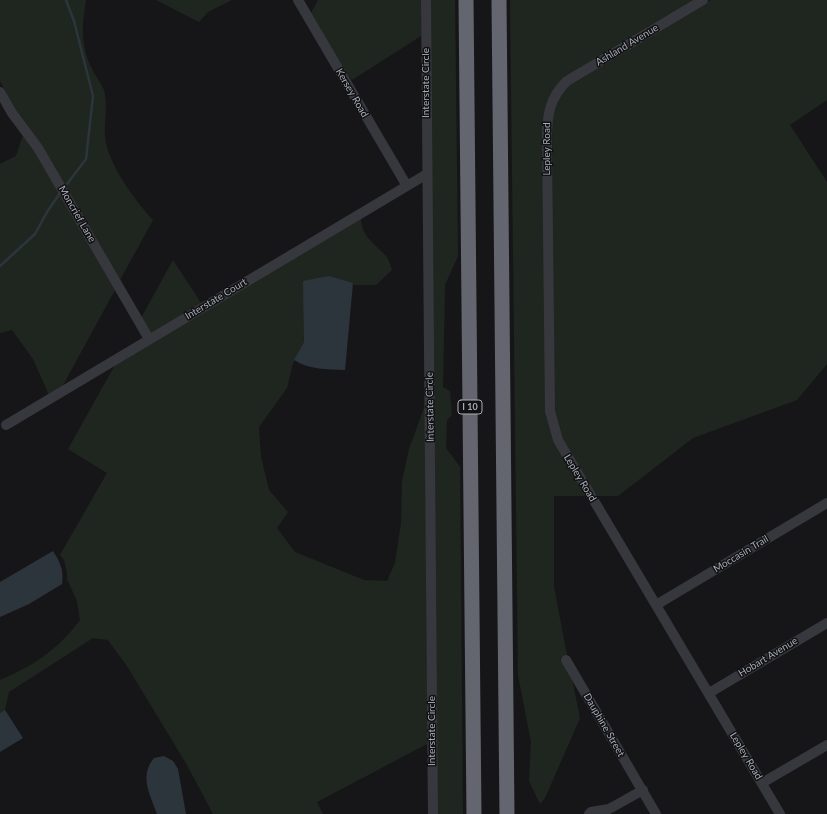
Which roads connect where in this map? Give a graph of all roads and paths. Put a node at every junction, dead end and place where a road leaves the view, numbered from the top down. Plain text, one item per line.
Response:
1 (298, 0) edge
2 (426, 0) edge
3 (466, 0) edge
4 (499, 0) edge
5 (703, 0) edge
6 (0, 92) edge
7 (555, 96) joint
8 (427, 174) junction
9 (407, 186) junction
10 (149, 339) junction
11 (6, 426) dead end
12 (827, 503) edge
13 (656, 605) junction
14 (827, 623) edge
15 (566, 660) dead end
16 (709, 693) junction
17 (827, 745) edge
18 (762, 783) junction
19 (643, 790) junction
20 (590, 813) edge
21 (433, 814) edge
22 (474, 814) edge
23 (507, 814) edge
24 (656, 814) edge
25 (780, 814) edge

1 - 9 street, Kersey Road
2 - 8 street, Interstate Circle
3 - 22 highway, I 10
4 - 23 highway
5 - 7 street, Ashland Avenue
6 - 10 street, Moncrief Lane
7 - 13 street, Lepley Road
8 - 9 street, Interstate Court
8 - 21 street, Interstate Circle
9 - 10 street, Interstate Court
10 - 11 street, Interstate Court
12 - 13 street, Moccasin Trail
13 - 16 street, Lepley Road
14 - 16 street, Hobart Avenue
15 - 19 street, Dauphine Street
16 - 18 street, Lepley Road
17 - 18 street
18 - 25 street, Lepley Road
19 - 20 street
19 - 24 street, Dauphine Street

